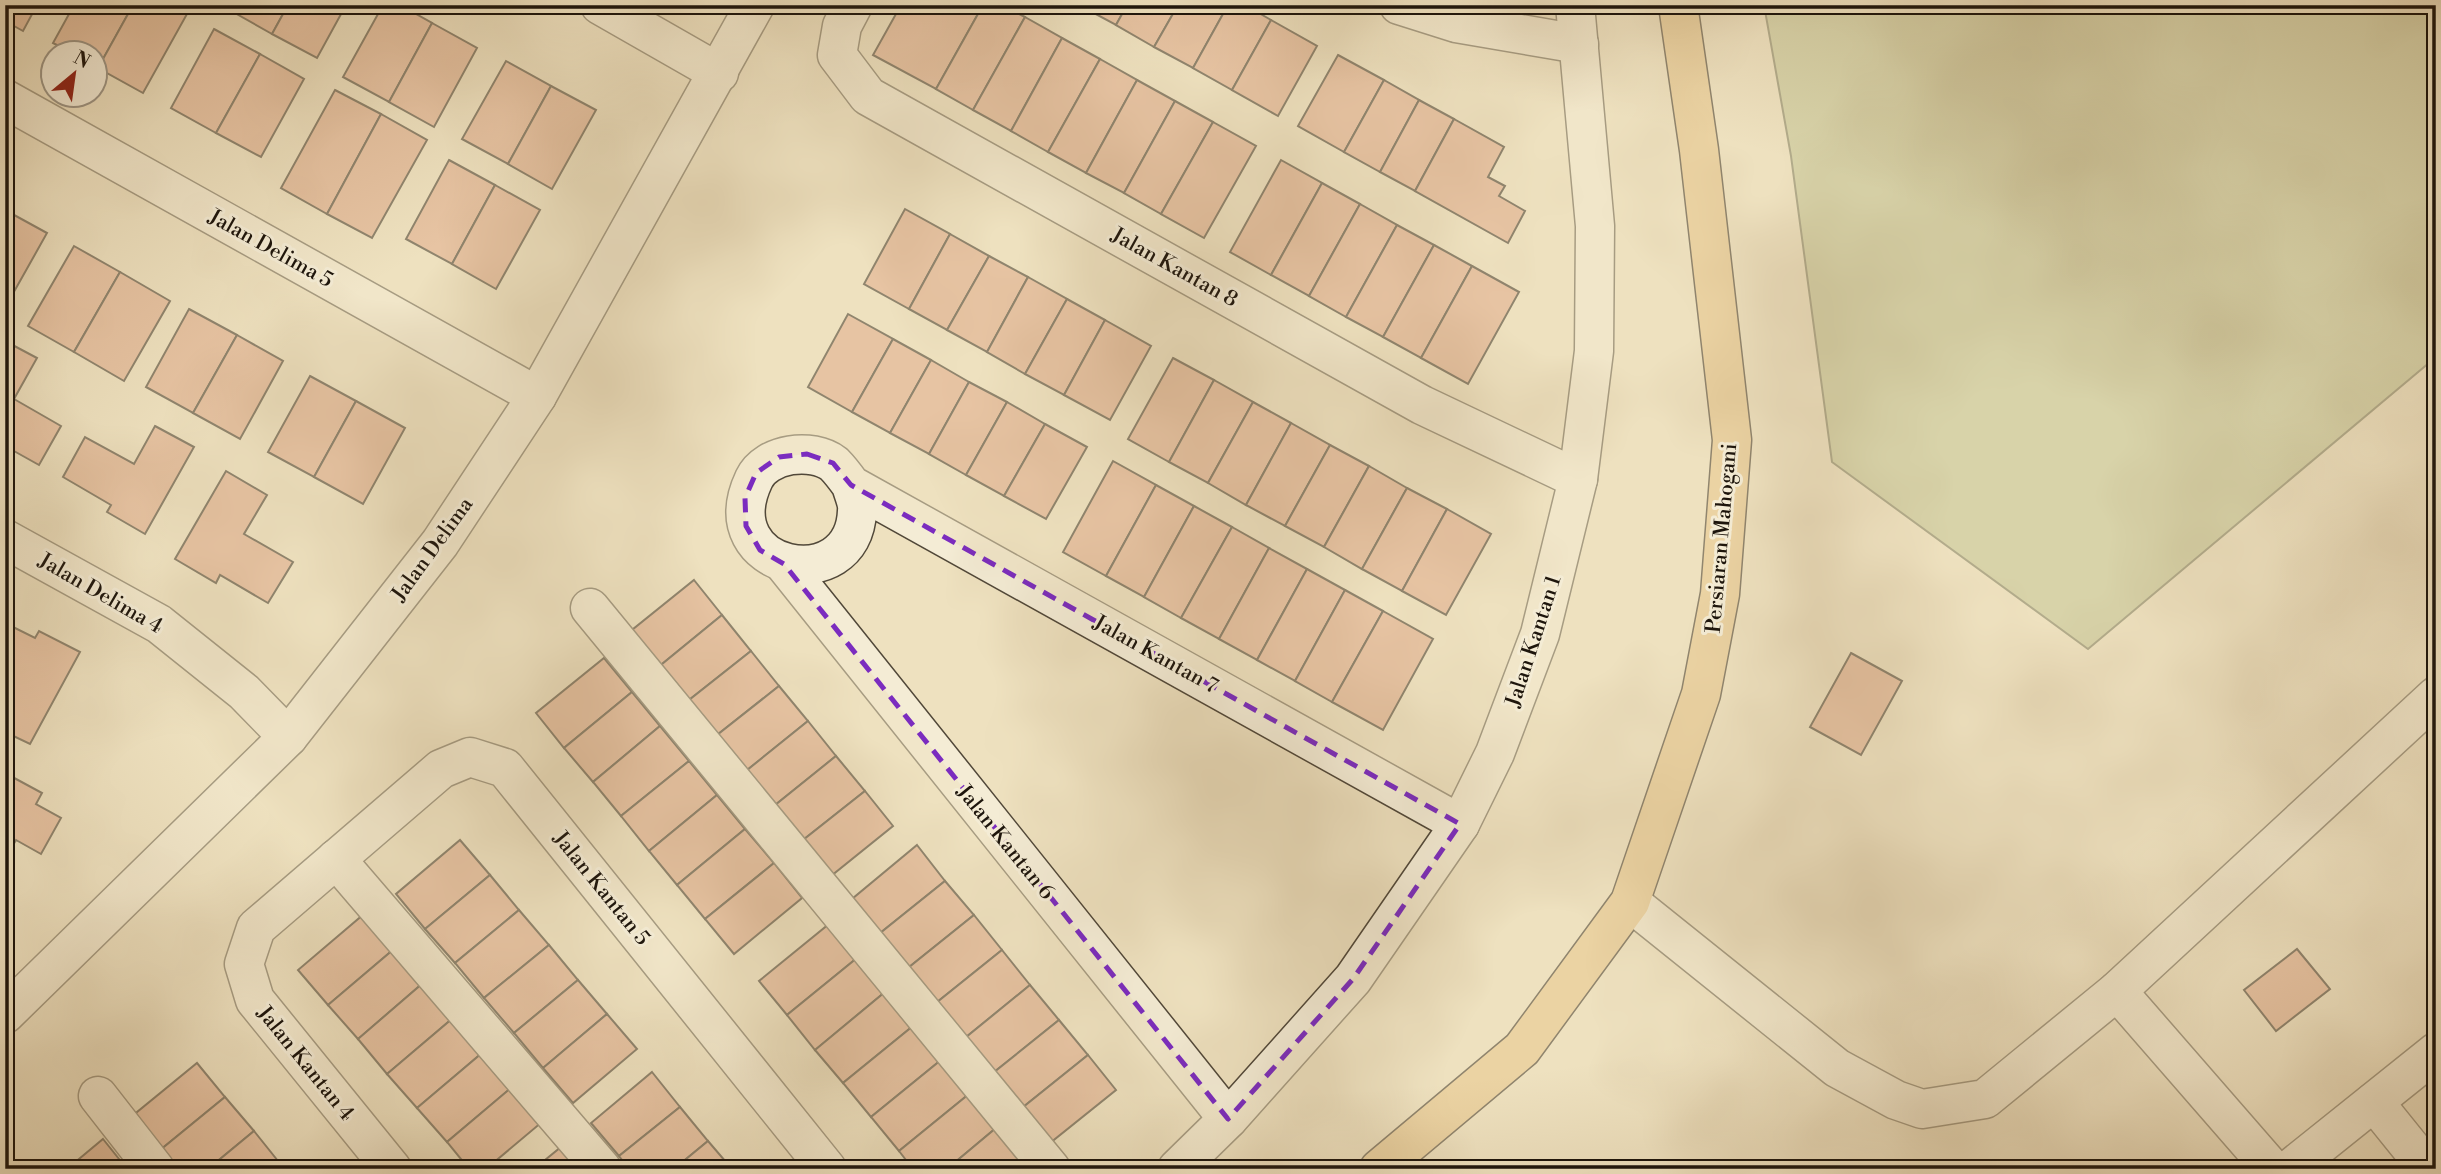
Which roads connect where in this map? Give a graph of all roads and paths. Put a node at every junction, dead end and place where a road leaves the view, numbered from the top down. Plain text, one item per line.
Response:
1 (600, 5) edge
2 (755, 5) edge
3 (853, 5) edge
4 (1399, 5) edge
5 (1575, 5) edge
6 (1678, 5) edge
7 (1579, 44) junction
8 (719, 74) junction
9 (5, 99) edge
10 (537, 396) junction
11 (1578, 479) junction
12 (851, 485) junction
13 (5, 539) edge
14 (784, 564) junction
15 (590, 608) dead end
16 (2436, 696) edge
17 (288, 737) junction
18 (1460, 824) junction
19 (336, 859) junction
20 (1630, 902) junction
21 (2117, 991) junction
22 (5, 1014) edge
23 (2436, 1052) edge
24 (98, 1096) dead end
25 (2374, 1102) junction
26 (1228, 1119) junction
27 (155, 1169) edge
28 (392, 1169) edge
29 (601, 1169) edge
30 (828, 1169) edge
31 (1051, 1169) edge
32 (1177, 1169) edge
33 (1380, 1169) edge
34 (2272, 1169) edge
35 (2290, 1169) edge
36 (2428, 1169) edge

1 - 8 street
2 - 8 street, Jalan Delima
3 - 11 street, Jalan Kantan 8
4 - 7 street
5 - 7 street, Jalan Kantan 1
6 - 20 main road, Persiaran Mahogani
7 - 11 street, Jalan Kantan 1
8 - 10 street, Jalan Delima
9 - 10 street, Jalan Delima 5
10 - 17 street, Jalan Delima
11 - 18 street, Jalan Kantan 1
12 - 14 street
12 - 14 street
12 - 18 street, Jalan Kantan 7
13 - 17 street, Jalan Delima 4
14 - 26 street, Jalan Kantan 6
15 - 31 street
16 - 21 street
17 - 22 street, Jalan Delima
18 - 26 street, Jalan Kantan 1
19 - 28 street, Jalan Kantan 4
19 - 29 street
19 - 30 street, Jalan Kantan 5
20 - 21 street
20 - 33 main road, Persiaran Mahogani
21 - 34 street
23 - 25 street
24 - 27 street
25 - 35 street
25 - 36 street
26 - 32 street, Jalan Kantan 1

